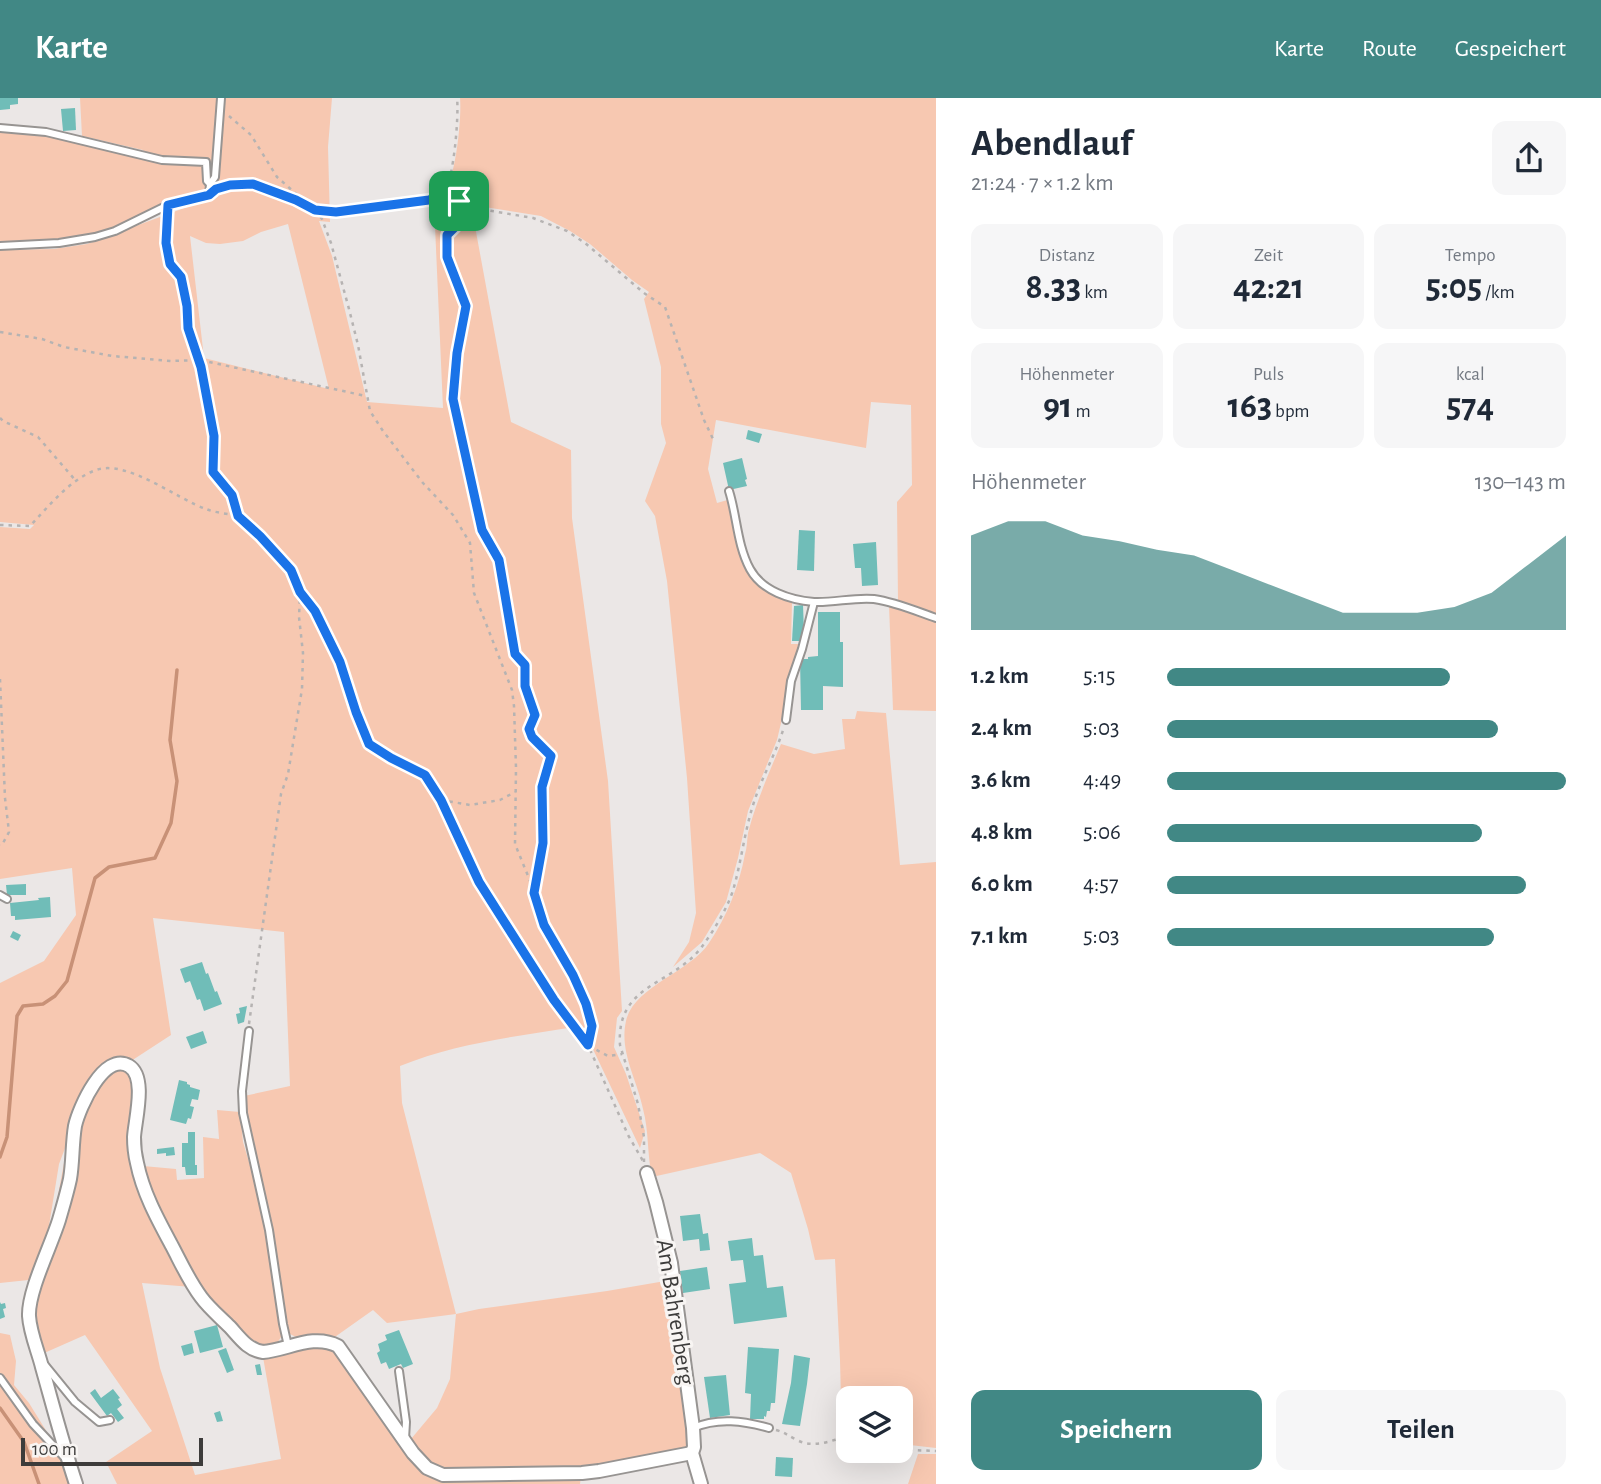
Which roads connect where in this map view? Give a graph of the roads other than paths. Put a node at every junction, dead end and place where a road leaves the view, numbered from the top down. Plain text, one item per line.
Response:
1 (221, 98) edge
2 (0, 128) edge
3 (210, 184) junction
4 (0, 246) edge
5 (729, 491) dead end
6 (814, 602) junction
7 (936, 618) edge
8 (786, 720) road end
9 (0, 895) edge
10 (8, 899) dead end
11 (249, 1031) road end
12 (647, 1173) dead end
13 (289, 1347) junction
14 (40, 1360) junction
15 (399, 1371) dead end
16 (0, 1378) edge
17 (110, 1420) dead end
18 (693, 1428) junction
19 (769, 1428) road end
20 (404, 1442) junction
21 (692, 1453) junction
22 (69, 1463) junction
23 (76, 1484) edge
24 (701, 1484) edge

1 - 3 lane
2 - 3 lane
3 - 4 lane
5 - 6 lane
6 - 7 lane
6 - 8 lane
9 - 10 lane
11 - 13 lane
12 - 18 street, Am Bahrenberg
13 - 14 street
13 - 20 street
14 - 17 lane
14 - 22 street
15 - 20 lane
16 - 22 lane
18 - 19 lane
18 - 21 street, Am Bahrenberg
20 - 21 street
21 - 24 street, Am Bahrenberg
22 - 23 street

